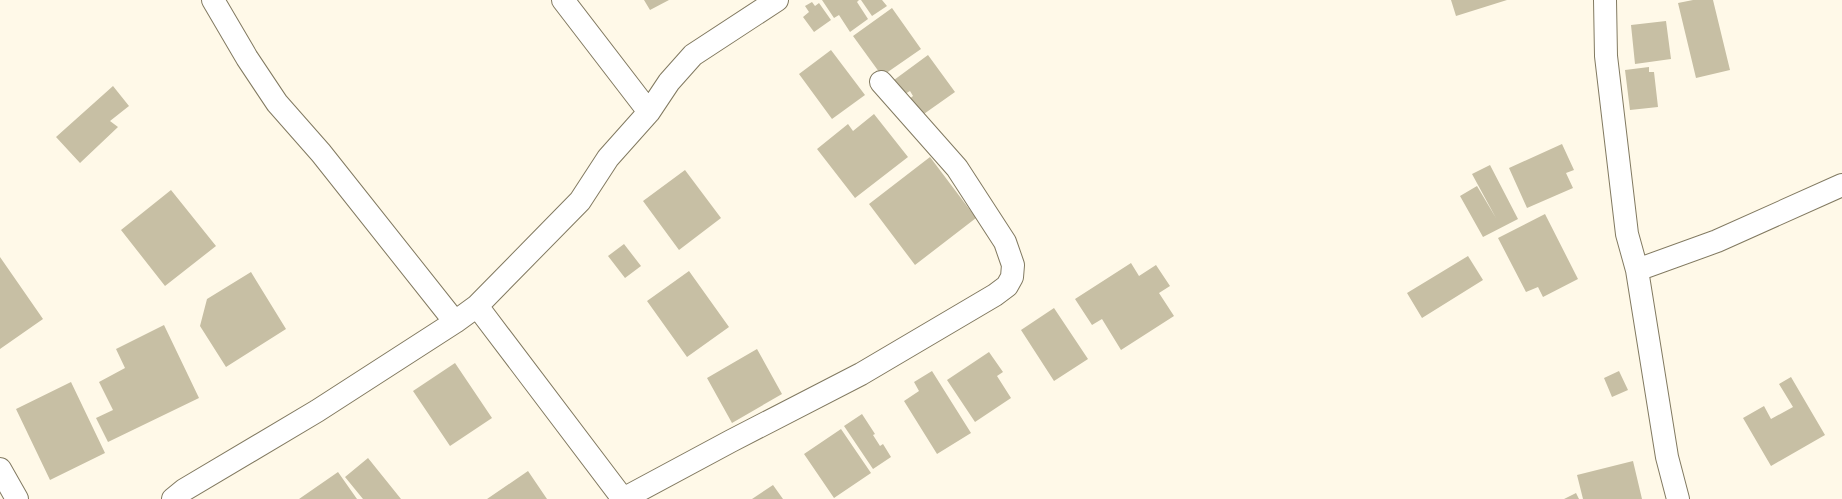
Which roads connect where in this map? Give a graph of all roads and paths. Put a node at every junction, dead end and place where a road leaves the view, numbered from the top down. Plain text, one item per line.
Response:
1 (213, 0) edge
2 (563, 0) edge
3 (777, 0) edge
4 (1605, 0) edge
5 (881, 82) dead end
6 (649, 112) junction
7 (1842, 185) edge
8 (1637, 270) junction
9 (477, 306) junction
10 (455, 322) junction
11 (0, 469) edge
12 (17, 499) edge
13 (173, 499) edge
14 (623, 499) edge
15 (1678, 499) edge

1 - 10 street
2 - 6 street
3 - 6 street
4 - 8 street
5 - 14 street
6 - 9 street
7 - 8 street
8 - 15 street
9 - 10 street
9 - 14 street
10 - 13 street
11 - 12 street

